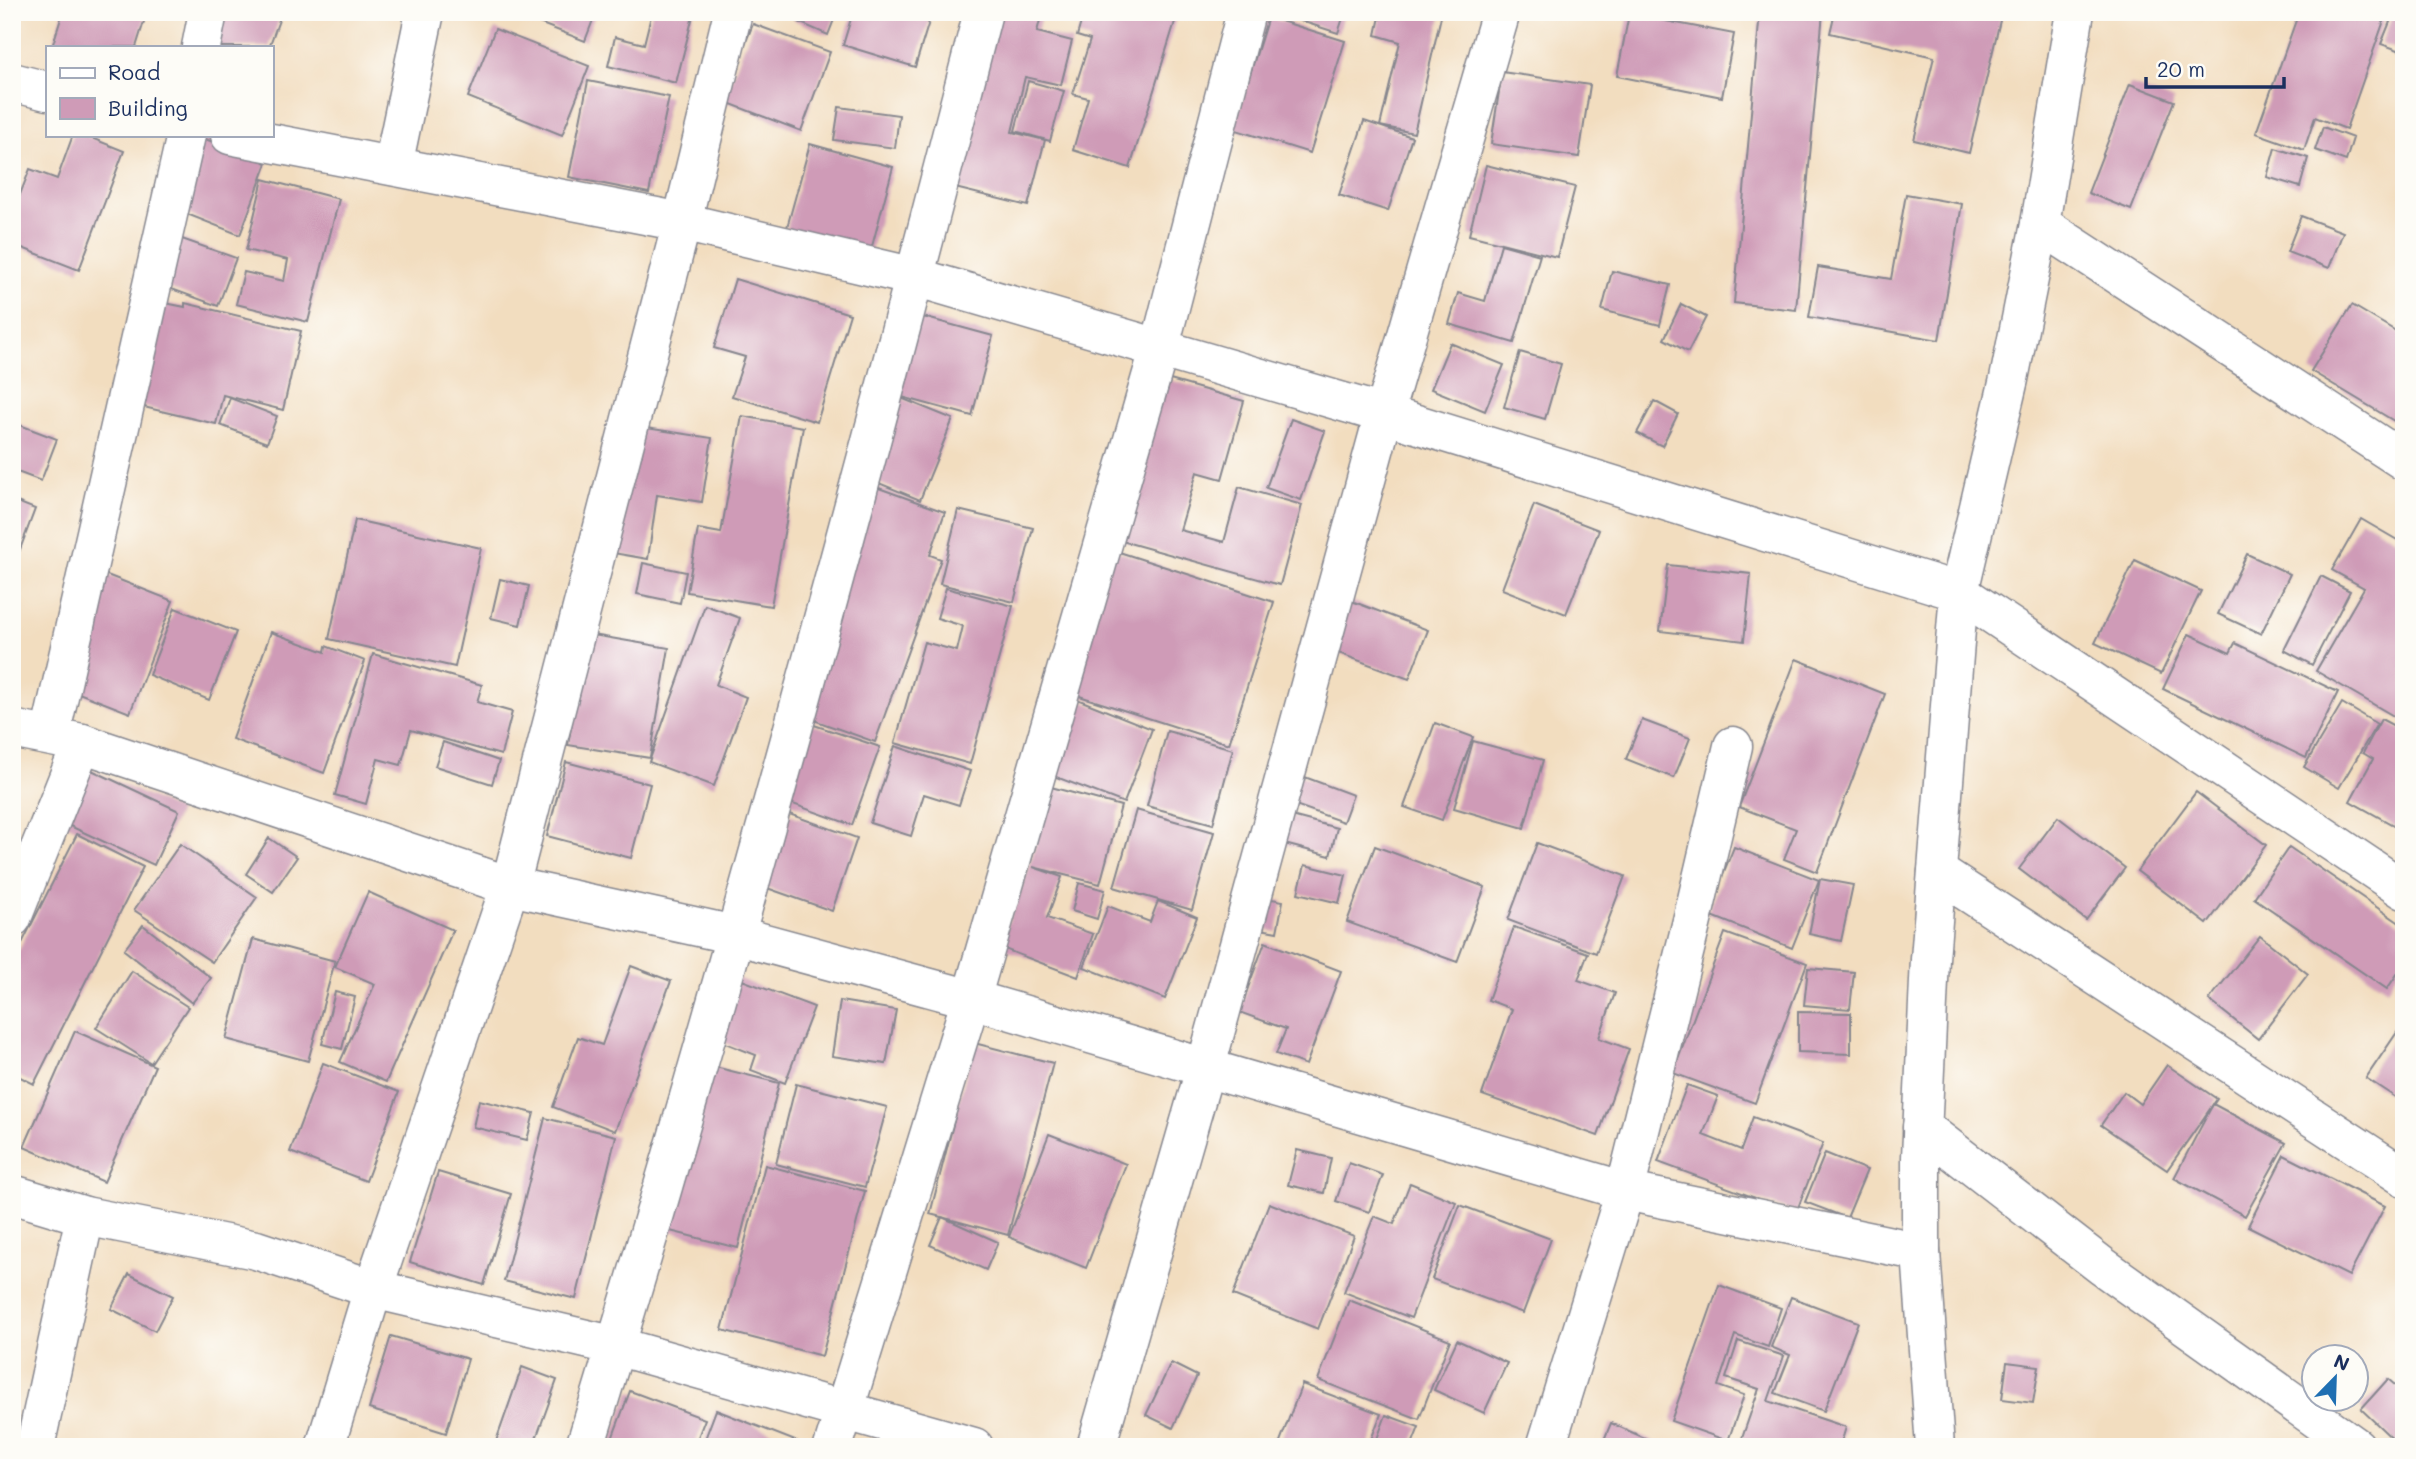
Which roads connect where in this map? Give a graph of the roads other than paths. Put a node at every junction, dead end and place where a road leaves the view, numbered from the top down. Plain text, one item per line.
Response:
1 (208, 12) edge
2 (425, 12) edge
3 (733, 12) edge
4 (983, 12) edge
5 (1246, 12) edge
6 (1501, 12) edge
7 (2075, 12) edge
8 (201, 46) edge
9 (12, 82) edge
10 (46, 91) edge
11 (186, 136) edge
12 (235, 136) edge
13 (393, 166) junction
14 (682, 222) junction
15 (2040, 224) junction
16 (915, 277) junction
17 (1159, 350) junction
18 (1384, 414) junction
19 (2404, 461) edge
20 (1959, 592) junction
21 (12, 729) edge
22 (66, 739) junction
23 (1733, 746) dead end
24 (1937, 872) junction
25 (510, 886) junction
26 (2404, 890) edge
27 (12, 918) edge
28 (735, 935) junction
29 (971, 999) junction
30 (1206, 1066) junction
31 (1922, 1127) junction
32 (2404, 1177) edge
33 (1625, 1191) junction
34 (12, 1195) edge
35 (85, 1216) junction
36 (1921, 1252) junction
37 (373, 1289) junction
38 (616, 1346) junction
39 (844, 1409) junction
40 (35, 1447) edge
41 (326, 1447) edge
42 (584, 1447) edge
43 (833, 1447) edge
44 (974, 1447) edge
45 (1096, 1447) edge
46 (1546, 1447) edge
47 (1936, 1447) edge
48 (2356, 1447) edge

1 - 8 street
2 - 13 street
3 - 14 street
4 - 16 street
5 - 17 street
6 - 18 street
7 - 15 street
9 - 10 street
11 - 22 street
12 - 13 street
13 - 14 street
14 - 16 street
14 - 25 street
15 - 19 street
15 - 20 street
16 - 17 street
16 - 28 street
17 - 18 street
17 - 29 street
18 - 20 street
18 - 30 street
20 - 24 street
20 - 26 street
21 - 22 street
22 - 25 street
22 - 27 street
23 - 33 street
24 - 31 street
24 - 32 street
25 - 28 street
25 - 37 street
28 - 29 street
28 - 38 street
29 - 30 street
29 - 39 street
30 - 33 street
30 - 45 street
31 - 36 street
31 - 48 street
33 - 36 street
33 - 46 street
34 - 35 street
35 - 37 street
35 - 40 street
36 - 47 street
37 - 38 street
37 - 41 street
38 - 39 street
38 - 42 street
39 - 43 street
39 - 44 street

